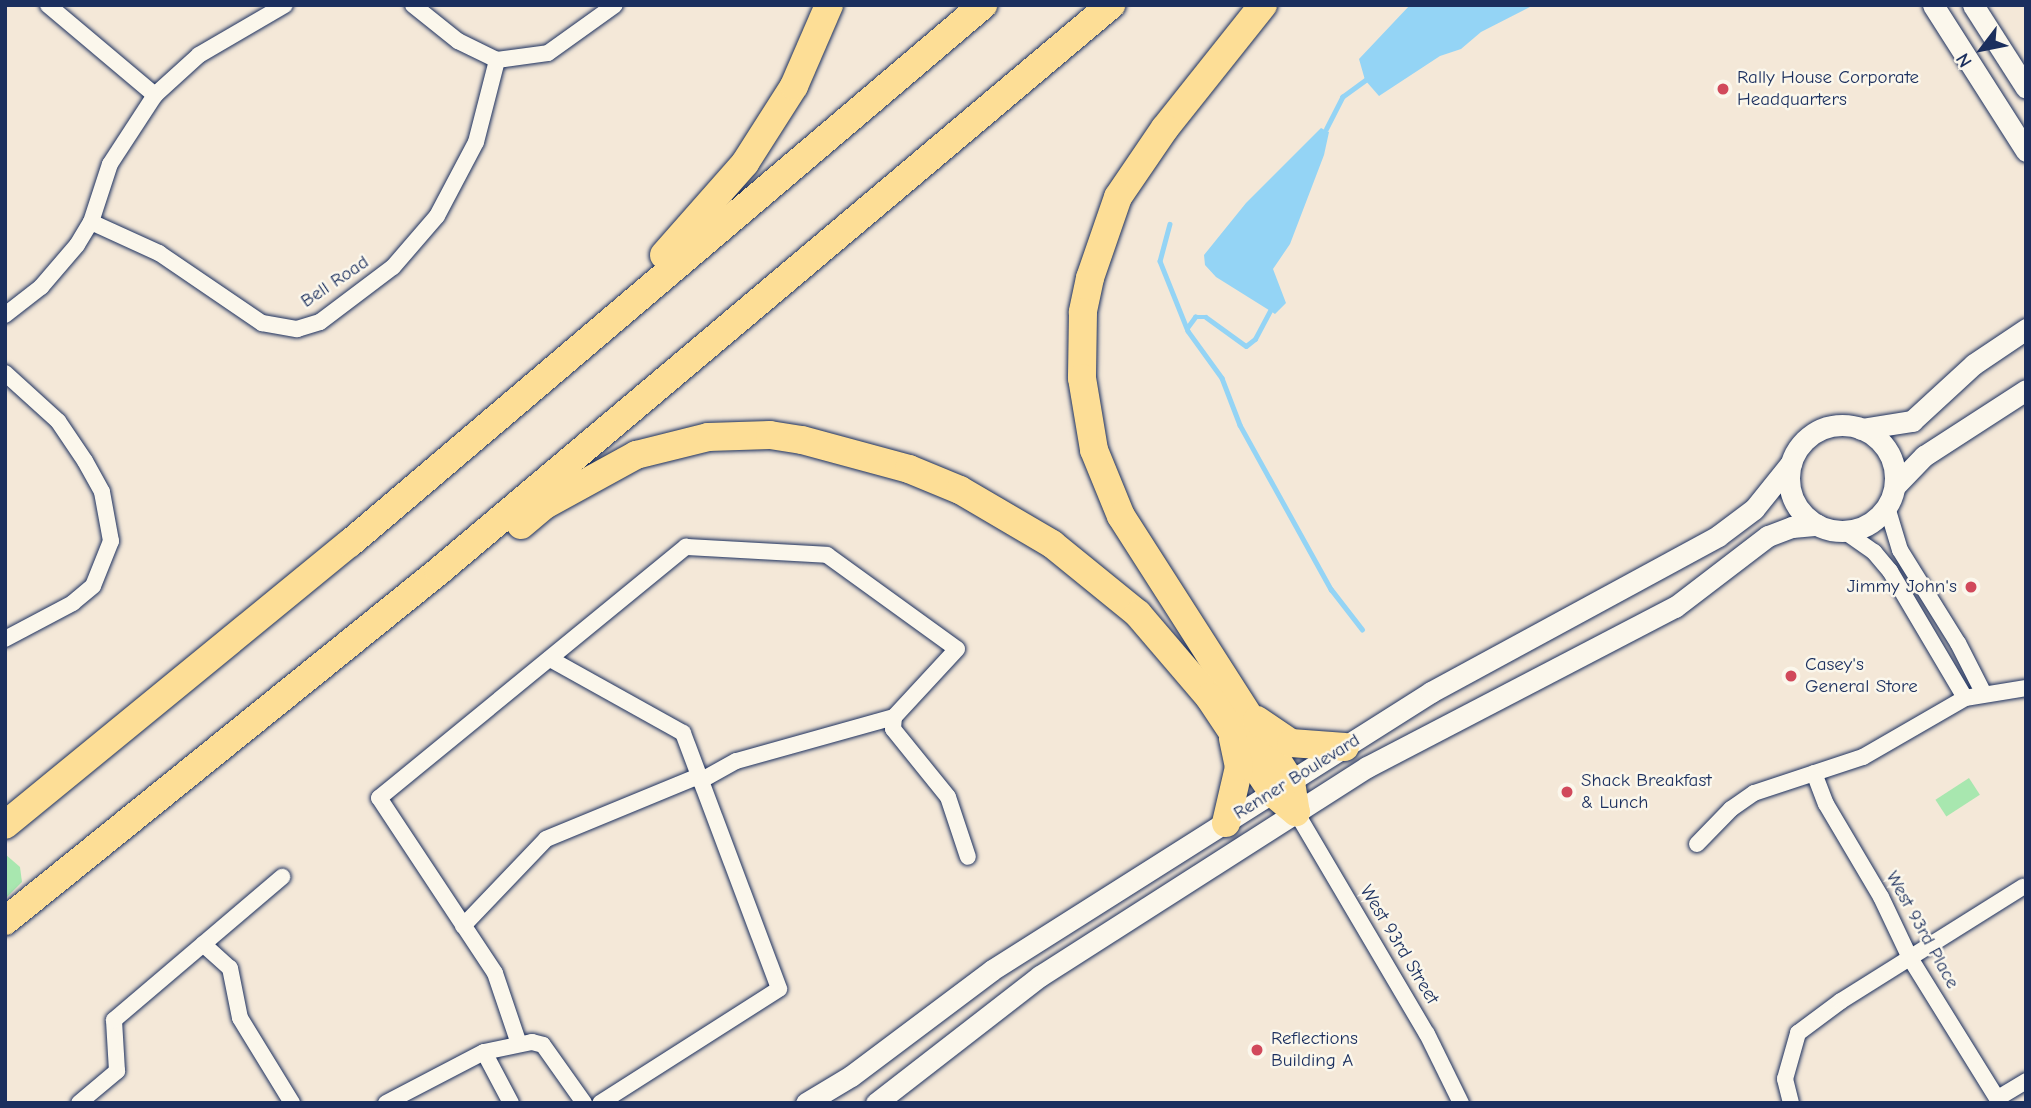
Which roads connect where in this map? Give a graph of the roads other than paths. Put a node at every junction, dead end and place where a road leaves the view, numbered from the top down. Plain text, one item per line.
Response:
1 (48, 5) edge
2 (285, 5) edge
3 (413, 5) edge
4 (615, 5) edge
5 (830, 5) edge
6 (983, 5) edge
7 (1111, 5) edge
8 (1263, 5) edge
9 (1933, 5) edge
10 (1973, 5) edge
11 (497, 60) junction
12 (2026, 88) edge
13 (155, 95) junction
14 (2026, 151) edge
15 (91, 222) junction
16 (5, 315) edge
17 (606, 323) junction
18 (2026, 329) edge
19 (5, 373) edge
20 (2026, 390) edge
21 (1861, 429) junction
22 (1791, 463) junction
23 (1895, 486) junction
24 (1887, 507) junction
25 (1817, 525) junction
26 (1844, 531) junction
27 (439, 571) junction
28 (5, 639) edge
29 (551, 659) junction
30 (2026, 688) edge
31 (1983, 692) junction
32 (1965, 698) junction
33 (894, 717) junction
34 (1237, 718) junction
35 (1345, 747) junction
36 (1814, 773) junction
37 (700, 778) junction
38 (1282, 787) junction
39 (1296, 812) junction
40 (1226, 822) junction
41 (5, 825) edge
42 (1697, 844) dead end
43 (968, 857) dead end
44 (282, 877) dead end
45 (2023, 887) dead end
46 (5, 921) edge
47 (463, 926) junction
48 (203, 944) junction
49 (1910, 958) junction
50 (519, 1044) junction
51 (484, 1052) junction
52 (2026, 1081) edge
53 (409, 1097) edge
54 (513, 1100) edge
55 (1999, 1100) edge
56 (79, 1103) edge
57 (292, 1103) edge
58 (386, 1103) edge
59 (584, 1103) edge
60 (600, 1103) edge
61 (806, 1103) edge
62 (876, 1103) edge
63 (1461, 1103) edge
64 (1791, 1103) edge

1 - 13 street
2 - 13 street
3 - 11 street
4 - 11 street
5 - 17 highway
6 - 17 highway
7 - 27 highway
8 - 34 highway
9 - 14 main road
10 - 12 main road
11 - 15 street, Bell Road
13 - 15 street
15 - 16 street
17 - 41 highway
18 - 21 main road
19 - 28 street
20 - 23 main road
21 - 22 main road
21 - 23 main road
22 - 25 main road
22 - 35 main road, Renner Boulevard
23 - 24 main road
24 - 26 main road
24 - 31 street
25 - 26 main road
25 - 39 main road, Renner Boulevard
26 - 32 street
27 - 34 highway
27 - 46 highway
29 - 33 street
29 - 37 street
29 - 47 street
30 - 31 street
31 - 32 street
32 - 36 street
33 - 37 street
33 - 43 street
34 - 35 highway
34 - 38 highway
34 - 40 highway
35 - 38 main road, Renner Boulevard
36 - 42 street
36 - 49 street, West 93rd Place
37 - 47 street
37 - 60 street
38 - 39 highway
38 - 40 main road, Renner Boulevard
39 - 62 main road, Renner Boulevard
39 - 63 street, West 93rd Street
40 - 61 main road, Renner Boulevard
44 - 48 street
45 - 49 street
47 - 50 street
48 - 56 street
48 - 57 street
49 - 55 street, West 93rd Place
49 - 64 street
50 - 51 street
50 - 59 street
51 - 53 street
51 - 54 street
52 - 55 street
53 - 58 street

